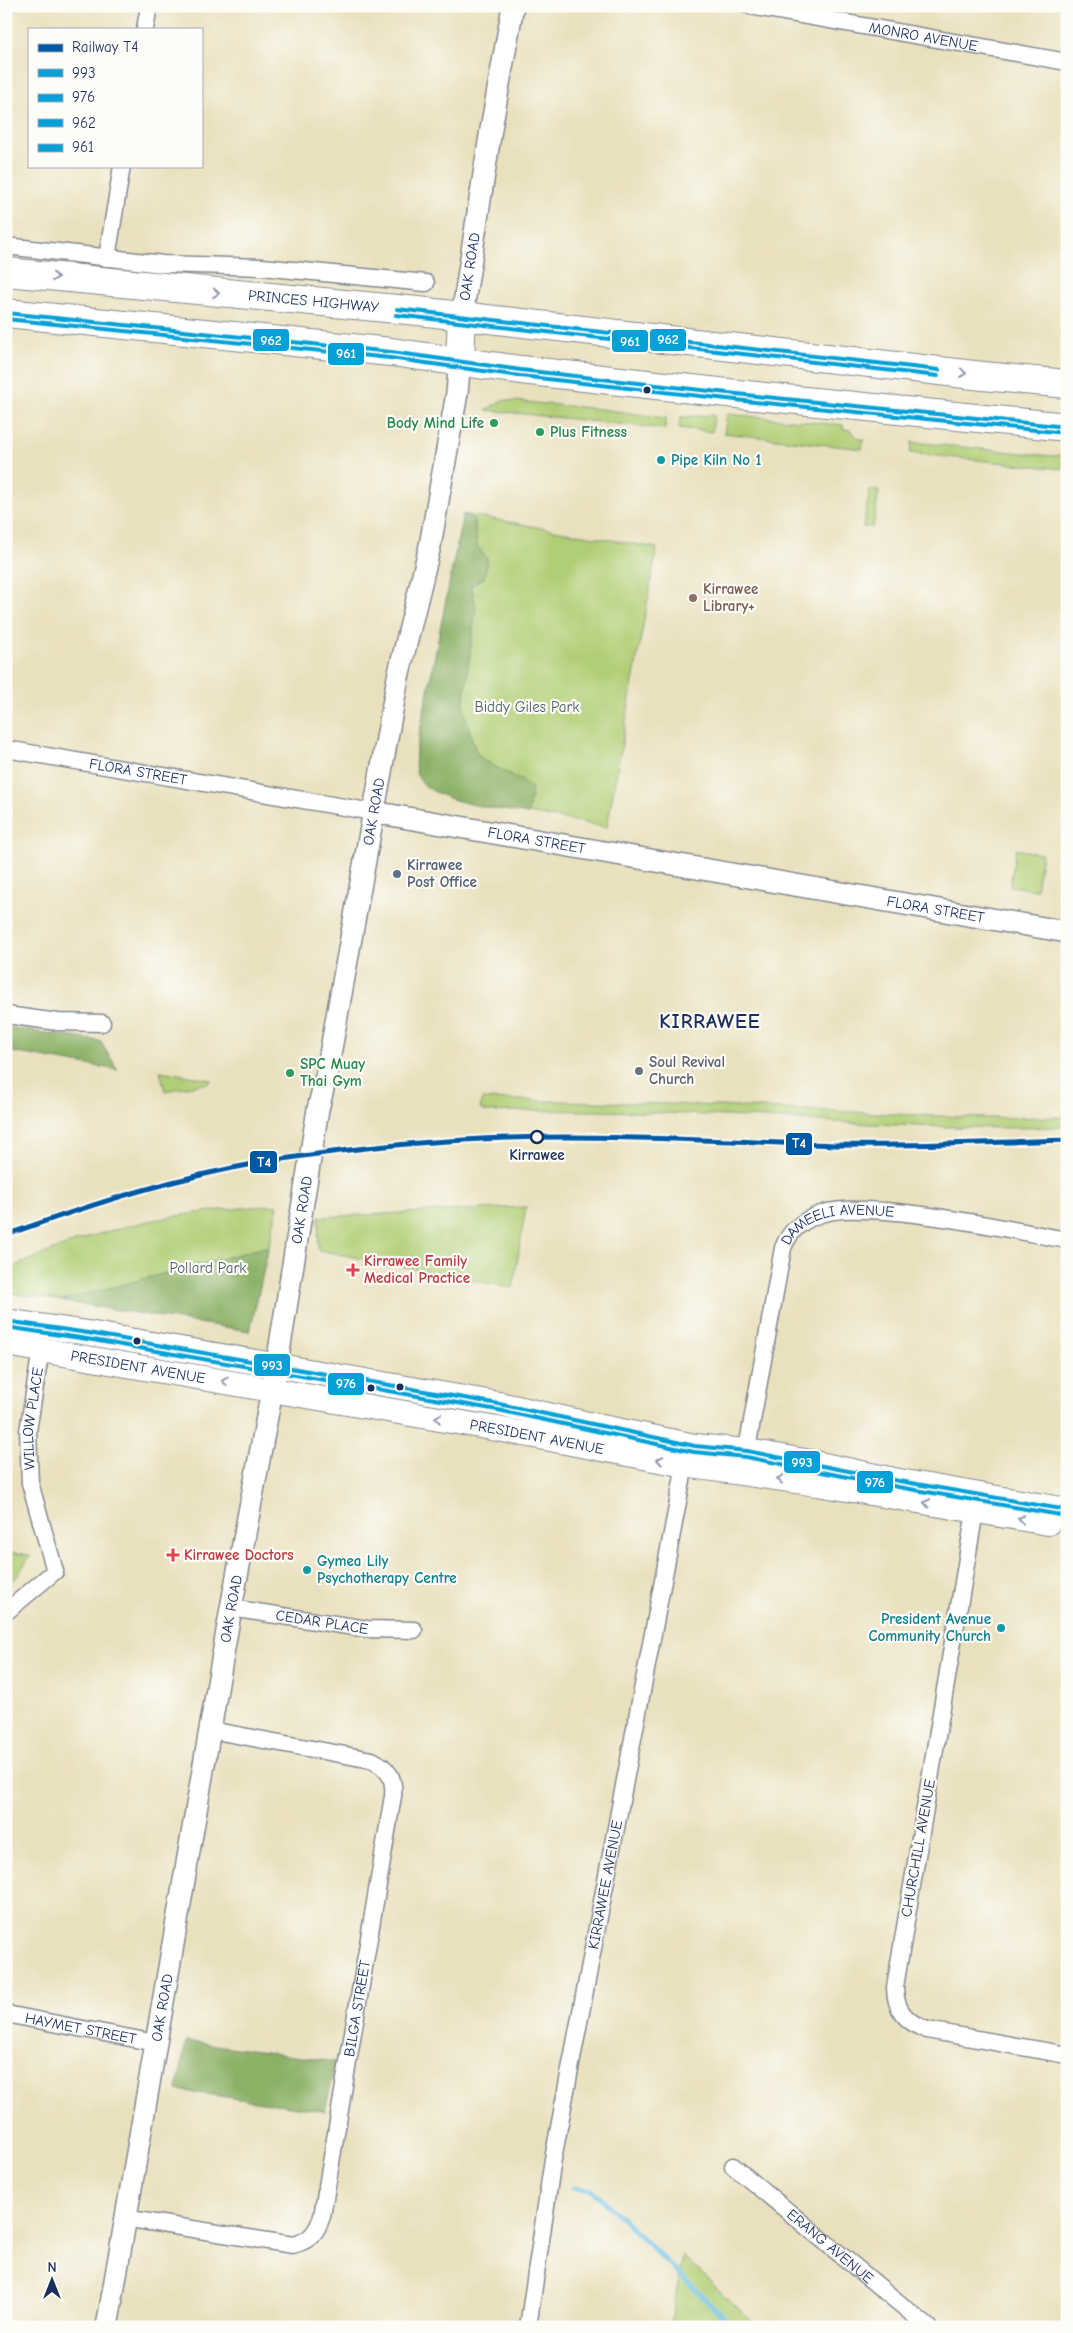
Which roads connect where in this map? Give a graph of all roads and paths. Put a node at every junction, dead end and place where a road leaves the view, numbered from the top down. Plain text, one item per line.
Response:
1 (149, 6) edge
2 (514, 6) edge
3 (750, 6) edge
4 (145, 28) edge
5 (1067, 62) edge
6 (122, 168) edge
7 (6, 246) edge
8 (107, 258) junction
9 (6, 272) edge
10 (426, 283) dead end
11 (6, 313) edge
12 (462, 316) junction
13 (460, 360) junction
14 (1067, 384) edge
15 (1067, 426) edge
16 (6, 748) edge
17 (373, 812) junction
18 (1067, 932) edge
19 (6, 1015) edge
20 (102, 1023) dead end
21 (1067, 1240) edge
22 (6, 1321) edge
23 (6, 1344) edge
24 (42, 1350) junction
25 (277, 1364) junction
26 (273, 1390) junction
27 (747, 1451) junction
28 (690, 1455) junction
29 (743, 1474) junction
30 (1067, 1510) edge
31 (975, 1511) junction
32 (1067, 1527) edge
33 (231, 1608) junction
34 (6, 1612) edge
35 (414, 1630) dead end
36 (210, 1730) junction
37 (6, 2014) edge
38 (156, 2042) junction
39 (1067, 2055) edge
40 (733, 2166) dead end
41 (124, 2218) junction
42 (107, 2327) edge
43 (528, 2327) edge
44 (928, 2327) edge

1 - 4 street
2 - 12 street, OAK ROAD
3 - 5 street, MONRO AVENUE
6 - 8 street
7 - 8 street, PRINCES HIGHWAY
8 - 10 street, PRINCES HIGHWAY
9 -> 12 highway, PRINCES HIGHWAY
11 - 13 highway
12 - 13 highway, OAK ROAD
12 -> 14 highway, PRINCES HIGHWAY
13 - 15 highway
13 - 17 street, OAK ROAD
16 - 17 street, FLORA STREET
17 - 18 street, FLORA STREET
17 - 25 street, OAK ROAD
19 - 20 street
21 - 27 street, DAMEELI AVENUE
22 - 25 main road, PRESIDENT AVENUE
23 - 24 main road, PRESIDENT AVENUE
26 -> 24 main road, PRESIDENT AVENUE
24 - 34 street, WILLOW PLACE
25 - 26 street, OAK ROAD
25 - 28 main road, PRESIDENT AVENUE
28 -> 26 main road, PRESIDENT AVENUE
26 - 33 street, OAK ROAD
27 - 28 main road, PRESIDENT AVENUE
27 - 29 street, DAMEELI AVENUE
27 - 30 main road, PRESIDENT AVENUE
28 - 29 main road, PRESIDENT AVENUE
28 - 43 street, KIRRAWEE AVENUE
31 -> 29 main road, PRESIDENT AVENUE
32 -> 31 main road, PRESIDENT AVENUE
31 - 39 street, CHURCHILL AVENUE
33 - 35 street, CEDAR PLACE
33 - 36 street, OAK ROAD
36 - 38 street, OAK ROAD
36 - 41 street, BILGA STREET
37 - 38 street, HAYMET STREET
38 - 41 street, OAK ROAD
40 - 44 street, ERANG AVENUE
41 - 42 street, OAK ROAD

